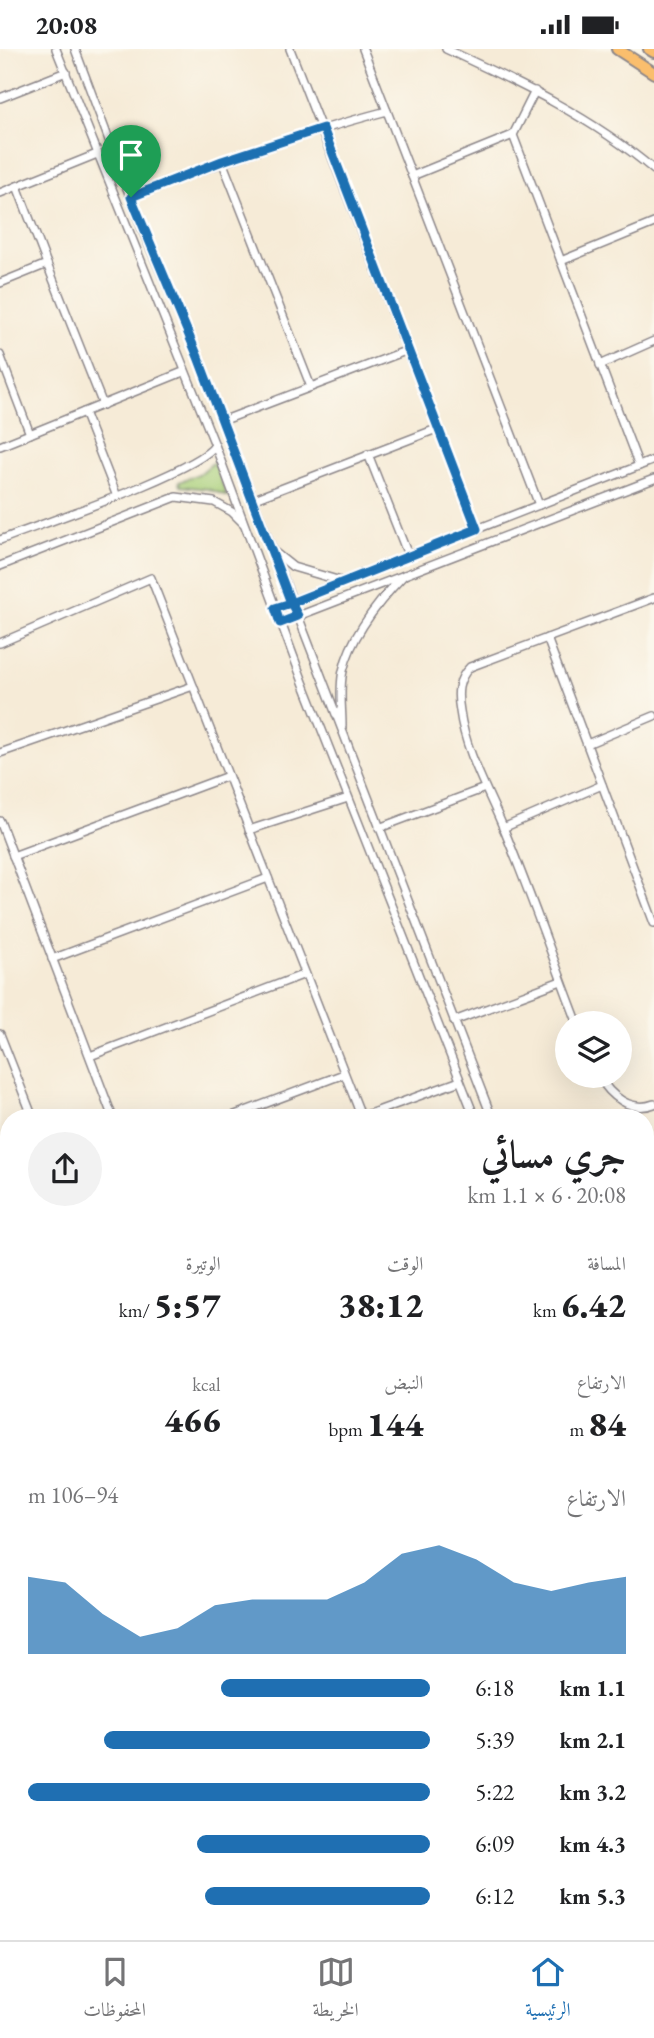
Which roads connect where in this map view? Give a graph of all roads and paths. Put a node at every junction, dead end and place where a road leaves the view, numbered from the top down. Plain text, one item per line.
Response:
1 (56, 49) edge
2 (75, 49) edge
3 (290, 49) edge
4 (363, 49) edge
5 (446, 49) edge
6 (617, 49) edge
7 (649, 49) edge
8 (654, 52) edge
9 (65, 72) junction
10 (654, 73) edge
11 (535, 91) junction
12 (0, 98) edge
13 (387, 111) junction
14 (323, 128) junction
15 (513, 135) junction
16 (97, 154) junction
17 (222, 161) junction
18 (654, 170) edge
19 (412, 176) junction
20 (17, 186) junction
21 (0, 193) edge
22 (131, 197) junction
23 (654, 223) edge
24 (561, 261) junction
25 (47, 264) junction
26 (0, 283) edge
27 (654, 341) edge
28 (408, 350) junction
29 (0, 355) edge
30 (600, 365) junction
31 (183, 372) junction
32 (311, 387) junction
33 (103, 405) junction
34 (85, 412) junction
35 (222, 421) junction
36 (439, 428) junction
37 (30, 434) junction
38 (215, 445) junction
39 (0, 446) edge
40 (368, 454) junction
41 (654, 460) edge
42 (639, 466) junction
43 (654, 479) edge
44 (116, 494) junction
45 (252, 500) junction
46 (539, 505) junction
47 (246, 526) junction
48 (477, 529) junction
49 (0, 540) edge
50 (272, 550) junction
51 (408, 555) junction
52 (0, 566) edge
53 (407, 572) junction
54 (341, 581) junction
55 (654, 598) edge
56 (291, 603) junction
57 (275, 608) junction
58 (298, 616) junction
59 (280, 623) junction
60 (547, 638) junction
61 (0, 643) edge
62 (193, 686) junction
63 (654, 716) edge
64 (342, 733) junction
65 (587, 744) junction
66 (0, 753) edge
67 (228, 776) junction
68 (602, 785) junction
69 (485, 787) junction
70 (348, 798) junction
71 (0, 821) edge
72 (379, 828) junction
73 (503, 828) junction
74 (249, 830) junction
75 (13, 856) junction
76 (268, 878) junction
77 (654, 923) edge
78 (52, 959) junction
79 (305, 974) junction
80 (561, 981) junction
81 (573, 1011) edge
82 (454, 1021) junction
83 (0, 1034) edge
84 (90, 1056) junction
85 (344, 1074) junction
86 (460, 1081) junction
87 (608, 1088) edge
88 (654, 1104) edge
89 (29, 1109) edge
90 (110, 1109) edge
91 (251, 1109) edge
92 (358, 1109) edge
93 (385, 1109) edge
94 (471, 1109) edge
95 (488, 1109) edge

1 - 9 street
2 - 22 street
3 - 14 street
4 - 13 street
5 - 11 street
6 - 10 main road
7 - 8 main road
9 - 12 street
9 - 16 street
11 - 15 street
11 - 18 street
13 - 14 street
13 - 19 street
14 - 17 street
14 - 28 street
15 - 19 street
15 - 24 street
16 - 20 street
16 - 31 street
17 - 22 street
17 - 32 street
19 - 46 street
20 - 21 street
20 - 25 street
22 - 35 street
23 - 24 street
24 - 30 street
25 - 26 street
25 - 33 street
27 - 30 street
28 - 32 street
28 - 36 street
29 - 37 street
30 - 42 street
31 - 33 street
31 - 38 street
32 - 35 street
33 - 34 street
34 - 37 street
34 - 44 street
35 - 45 street
36 - 40 street
36 - 48 street
37 - 39 street
38 - 44 street
38 - 47 street
40 - 45 street
40 - 51 street
41 - 42 street
42 - 46 street
43 - 53 street
44 - 49 street
45 - 50 street
46 - 48 street
47 - 52 street
47 - 57 street
48 - 51 street
50 - 54 street
50 - 56 street
51 - 54 street
53 - 58 street
53 - 64 street
54 - 56 street
55 - 60 street
56 - 57 street
56 - 58 street
57 - 59 street
58 - 59 street
58 - 64 street
59 - 70 street
60 - 65 street
60 - 69 street
61 - 62 street
62 - 66 street
62 - 67 street
63 - 65 street
64 - 72 street
65 - 68 street
67 - 74 street
67 - 75 street
68 - 73 street
68 - 77 street
69 - 72 street
69 - 73 street
70 - 74 street
70 - 86 street
71 - 75 street
72 - 82 street
73 - 80 street
74 - 76 street
75 - 78 street
76 - 78 street
76 - 79 street
78 - 84 street
79 - 84 street
79 - 85 street
80 - 81 street
80 - 82 street
82 - 95 street
83 - 89 street
84 - 90 street
85 - 91 street
85 - 92 street
86 - 93 street
86 - 94 street
87 - 88 street

